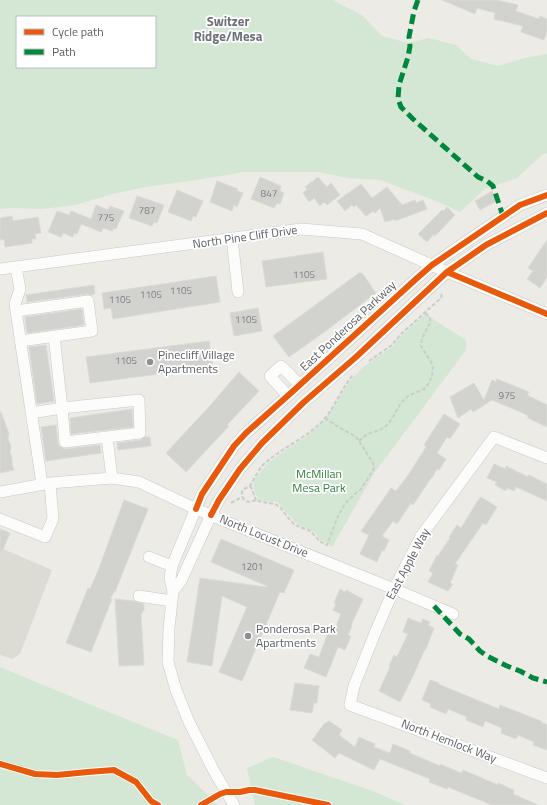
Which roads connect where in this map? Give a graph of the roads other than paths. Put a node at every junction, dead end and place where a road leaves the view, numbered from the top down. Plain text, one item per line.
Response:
1 (547, 195) edge
2 (547, 213) edge
3 (232, 238) junction
4 (432, 265) junction
5 (16, 267) junction
6 (0, 269) edge
7 (446, 272) junction
8 (238, 292) dead end
9 (16, 311) junction
10 (547, 314) edge
11 (54, 336) junction
12 (20, 341) junction
13 (294, 391) junction
14 (303, 403) junction
15 (62, 408) junction
16 (32, 413) junction
17 (107, 437) junction
18 (547, 458) edge
19 (112, 478) junction
20 (46, 484) junction
21 (0, 492) edge
22 (196, 509) junction
23 (211, 515) junction
24 (0, 520) edge
25 (148, 557) dead end
26 (172, 566) junction
27 (394, 588) junction
28 (139, 596) dead end
29 (173, 596) junction
30 (453, 614) dead end
31 (350, 705) joint
32 (547, 778) edge
33 (234, 805) edge

1 - 4 street, East Ponderosa Parkway
2 - 7 street, East Ponderosa Parkway
3 - 4 street, North Pine Cliff Drive
3 - 5 street, North Pine Cliff Drive
3 - 8 street
4 - 7 street, North Pine Cliff Drive
4 - 13 street, East Ponderosa Parkway
5 - 6 street, North Pine Cliff Drive
5 - 9 street
7 - 10 street, North Pine Cliff Drive
7 - 14 street, East Ponderosa Parkway
9 - 11 street
9 - 12 street
11 - 12 street
11 - 15 street
12 - 16 street
13 - 14 street
13 - 22 street, East Ponderosa Parkway
14 - 23 street, East Ponderosa Parkway
15 - 16 street
15 - 17 street
15 - 17 street
16 - 20 street
17 - 19 street
18 - 27 street, East Apple Way
19 - 20 street, North Locust Drive
19 - 22 street, North Locust Drive
20 - 21 street, North Locust Drive
20 - 24 street
22 - 23 street, North Locust Drive
22 - 26 street, East Ponderosa Parkway
23 - 27 street, North Locust Drive
23 - 29 street, East Ponderosa Parkway
25 - 26 street
26 - 29 street, East Ponderosa Parkway
27 - 30 street, North Locust Drive
27 - 31 street, East Apple Way
28 - 29 street
29 - 33 street, East Ponderosa Parkway
31 - 32 street, North Hemlock Way

